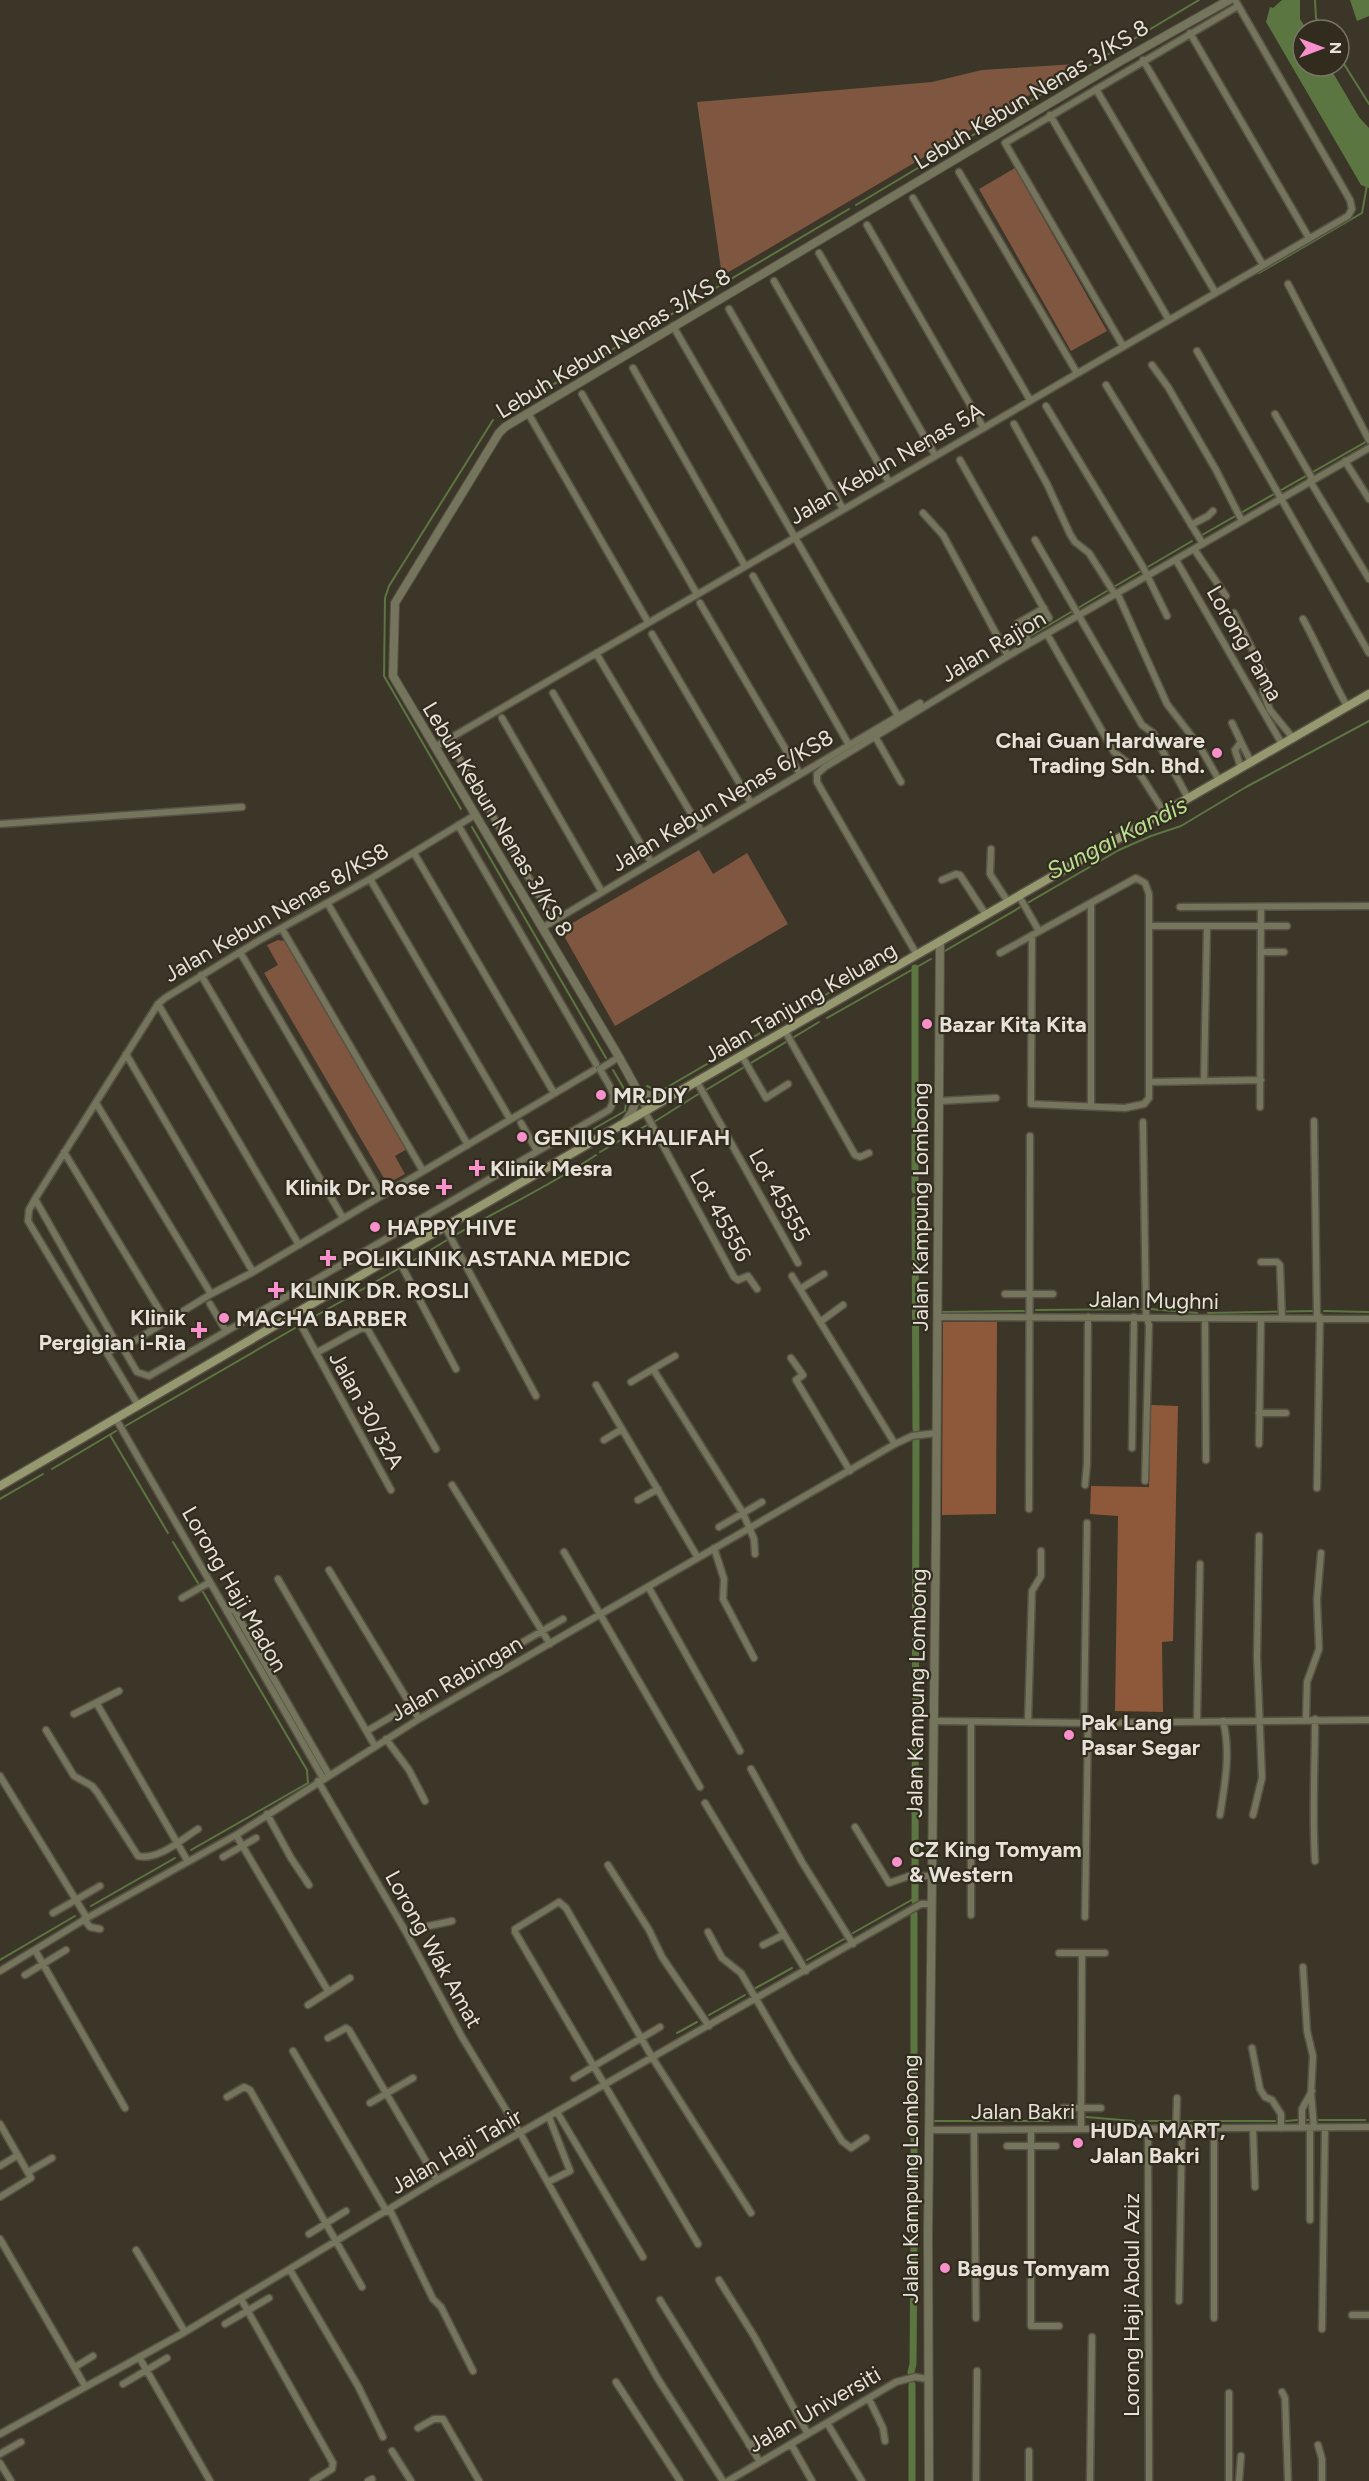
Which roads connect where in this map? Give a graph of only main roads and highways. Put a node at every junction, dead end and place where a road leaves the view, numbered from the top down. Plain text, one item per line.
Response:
1 (1369, 694) edge
2 (0, 1486) edge

1 - 2 main road, Jalan Tanjung Keluang

